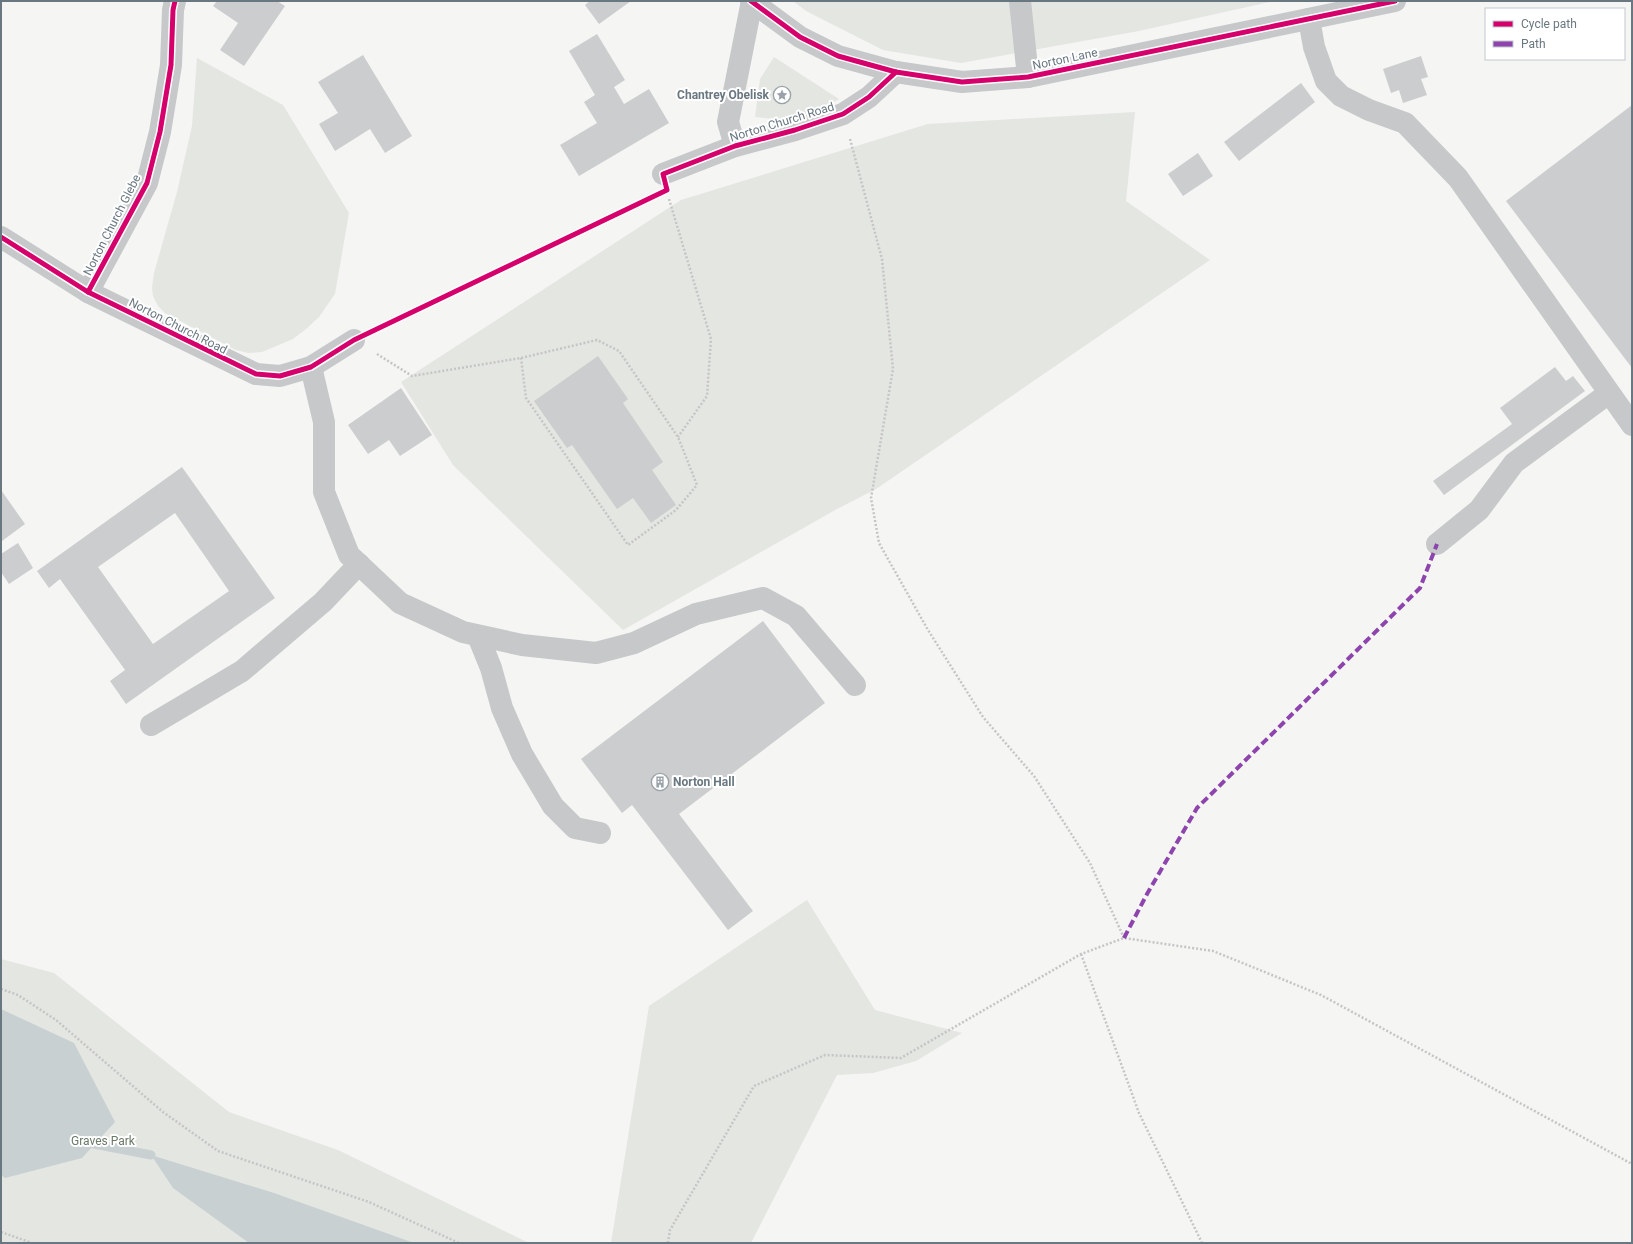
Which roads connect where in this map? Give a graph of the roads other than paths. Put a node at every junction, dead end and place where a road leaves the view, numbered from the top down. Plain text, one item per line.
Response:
1 (175, 1) edge
2 (752, 1) edge
3 (1020, 1) edge
4 (1395, 1) edge
5 (1309, 19) junction
6 (896, 72) junction
7 (1028, 77) junction
8 (735, 146) junction
9 (663, 174) dead end
10 (1, 237) edge
11 (88, 292) junction
12 (354, 340) road end
13 (311, 366) junction
14 (1609, 393) junction
15 (1632, 425) edge
16 (1437, 544) dead end
17 (358, 564) junction
18 (478, 636) junction
19 (855, 685) dead end
20 (151, 725) dead end
21 (600, 833) dead end

1 - 11 street, Norton Church Glebe
2 - 6 street, Norton Lane
2 - 8 street, Norton Church Road
3 - 7 street
4 - 5 street, Norton Lane
5 - 7 street, Norton Lane
5 - 14 street
6 - 7 street, Norton Lane
6 - 8 street, Norton Church Road
8 - 9 street, Norton Church Road
10 - 11 street, Norton Church Road
11 - 13 street, Norton Church Road
12 - 13 street, Norton Church Road
13 - 17 street
14 - 15 street
14 - 16 street
17 - 18 street
17 - 20 street
18 - 19 street
18 - 21 street

